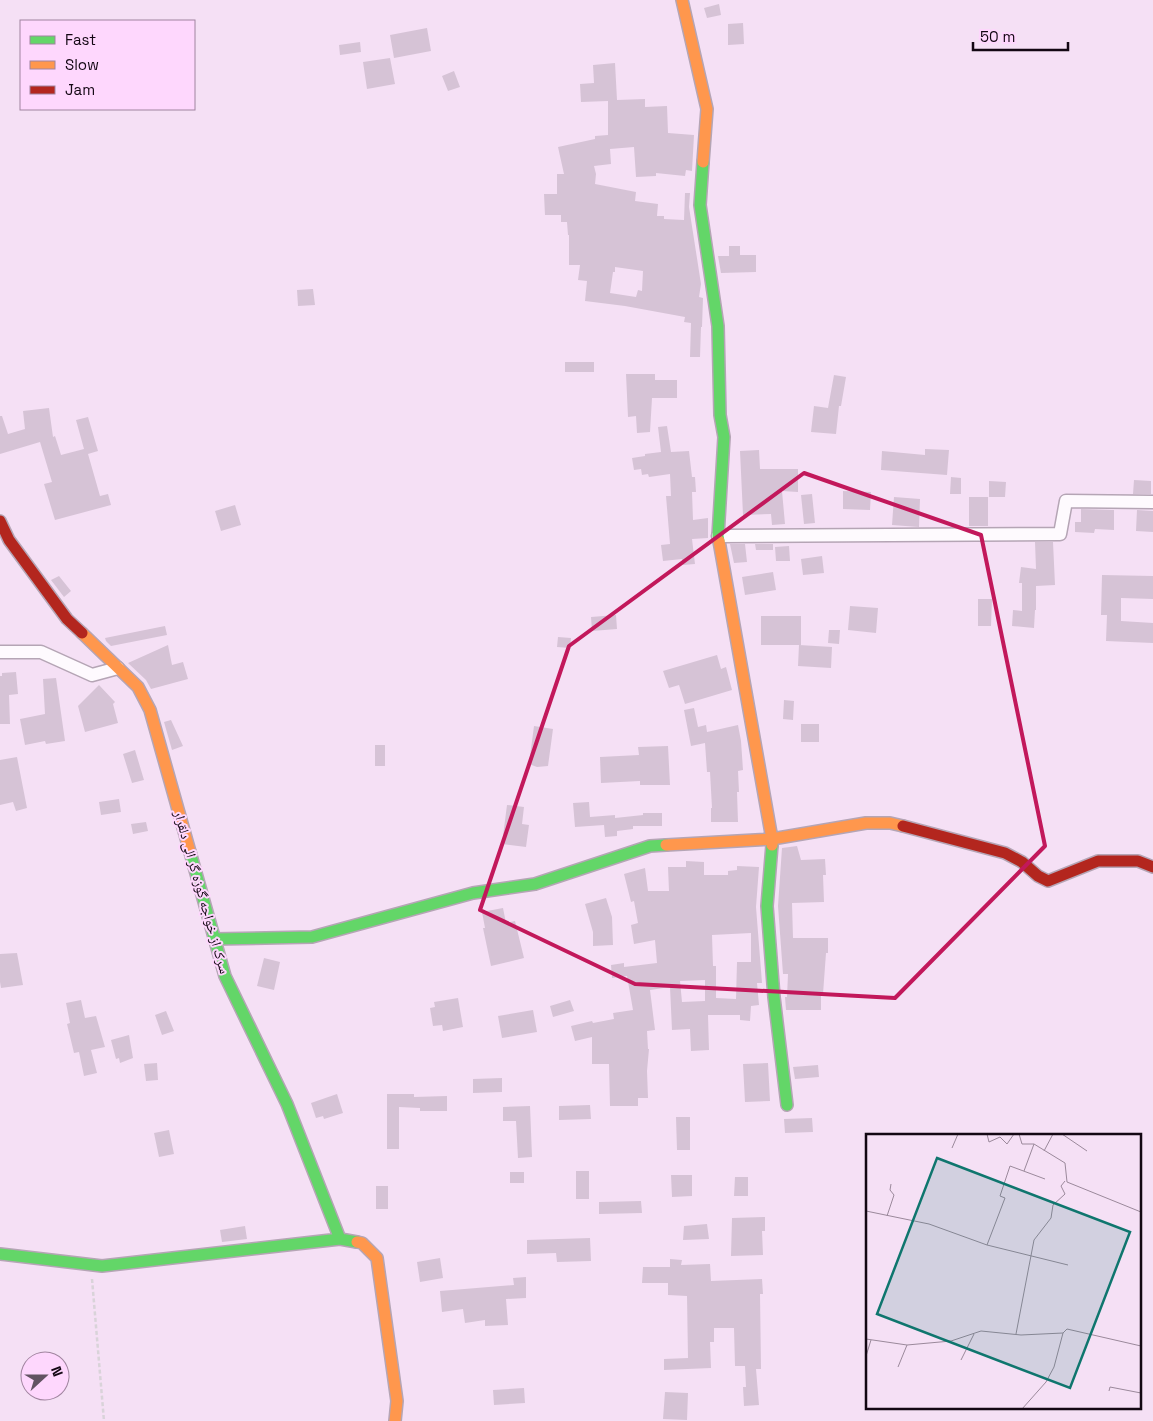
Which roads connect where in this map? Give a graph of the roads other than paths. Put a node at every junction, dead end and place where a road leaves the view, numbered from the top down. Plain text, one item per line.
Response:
1 (682, 0) edge
2 (1153, 502) edge
3 (0, 521) edge
4 (718, 536) junction
5 (0, 652) edge
6 (118, 668) junction
7 (772, 839) junction
8 (1153, 867) edge
9 (215, 939) junction
10 (787, 1105) dead end
11 (340, 1239) junction
12 (0, 1254) edge
13 (395, 1421) edge

1 - 4 street
2 - 4 street
3 - 6 street, سرک از خواجه گوزه گر الی دلقرار
4 - 7 street
5 - 6 street
6 - 9 street, سرک از خواجه گوزه گر الی دلقرار
7 - 8 street
7 - 9 street
7 - 10 street
9 - 11 street, سرک از خواجه گوزه گر الی دلقرار
11 - 12 street
11 - 13 street

